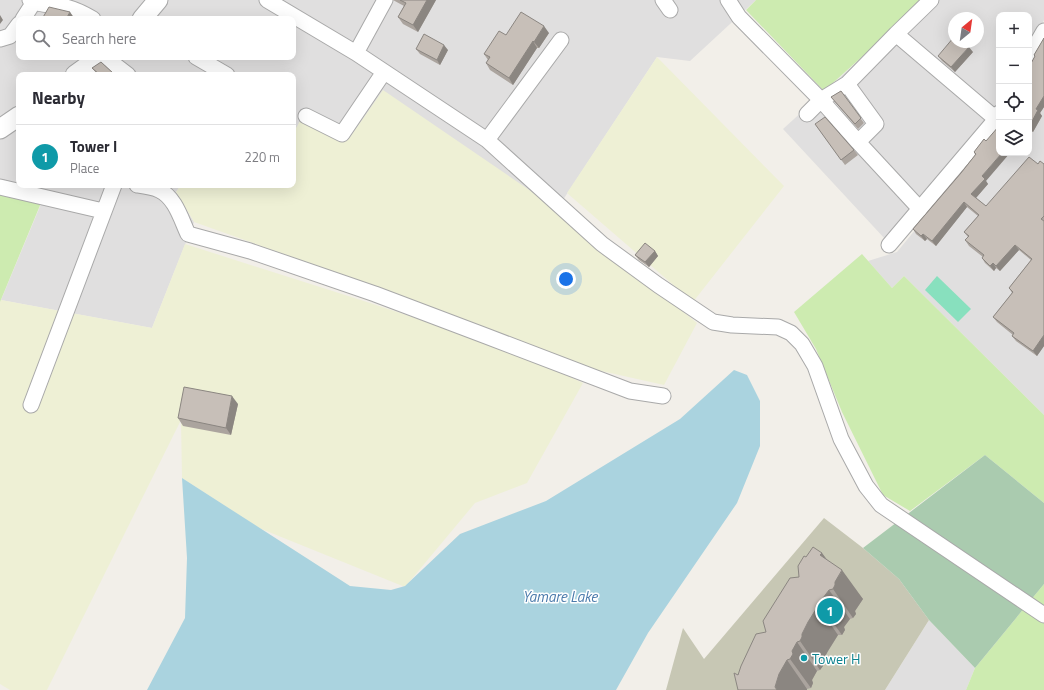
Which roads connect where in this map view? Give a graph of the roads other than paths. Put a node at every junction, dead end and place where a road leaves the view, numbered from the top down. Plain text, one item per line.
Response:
1 (158, 0) edge
2 (267, 0) edge
3 (385, 0) edge
4 (728, 0) edge
5 (931, 0) edge
6 (32, 1) edge
7 (24, 16) edge
8 (88, 16) edge
9 (145, 16) edge
10 (294, 16) edge
11 (296, 17) edge
12 (16, 28) edge
13 (1044, 31) edge
14 (896, 34) junction
15 (0, 39) edge
16 (561, 40) dead end
17 (1032, 52) edge
18 (356, 53) junction
19 (96, 60) edge
20 (110, 60) edge
21 (201, 60) edge
22 (79, 72) edge
23 (124, 72) edge
24 (222, 72) edge
25 (384, 72) junction
26 (847, 84) junction
27 (821, 100) junction
28 (807, 114) dead end
29 (996, 114) edge
30 (306, 116) dead end
31 (16, 118) edge
32 (996, 118) edge
33 (0, 129) edge
34 (487, 140) junction
35 (858, 142) junction
36 (0, 187) edge
37 (113, 188) edge
38 (152, 188) edge
39 (920, 209) junction
40 (103, 211) junction
41 (889, 245) dead end
42 (663, 396) dead end
43 (31, 404) dead end
44 (1044, 615) edge

1 - 9 street
2 - 10 street
3 - 18 street
4 - 27 street
5 - 14 street
6 - 7 street
6 - 8 street
11 - 18 street
12 - 15 street
13 - 17 street
14 - 26 street
14 - 29 street
16 - 34 street
18 - 25 street
19 - 22 street
20 - 23 street
21 - 24 street
25 - 30 street
25 - 34 street
26 - 27 street
26 - 35 street
27 - 28 street
27 - 35 street
31 - 33 street
32 - 39 street
34 - 44 street
35 - 39 street
36 - 40 street
37 - 40 street
38 - 42 street
39 - 41 street
40 - 43 street

